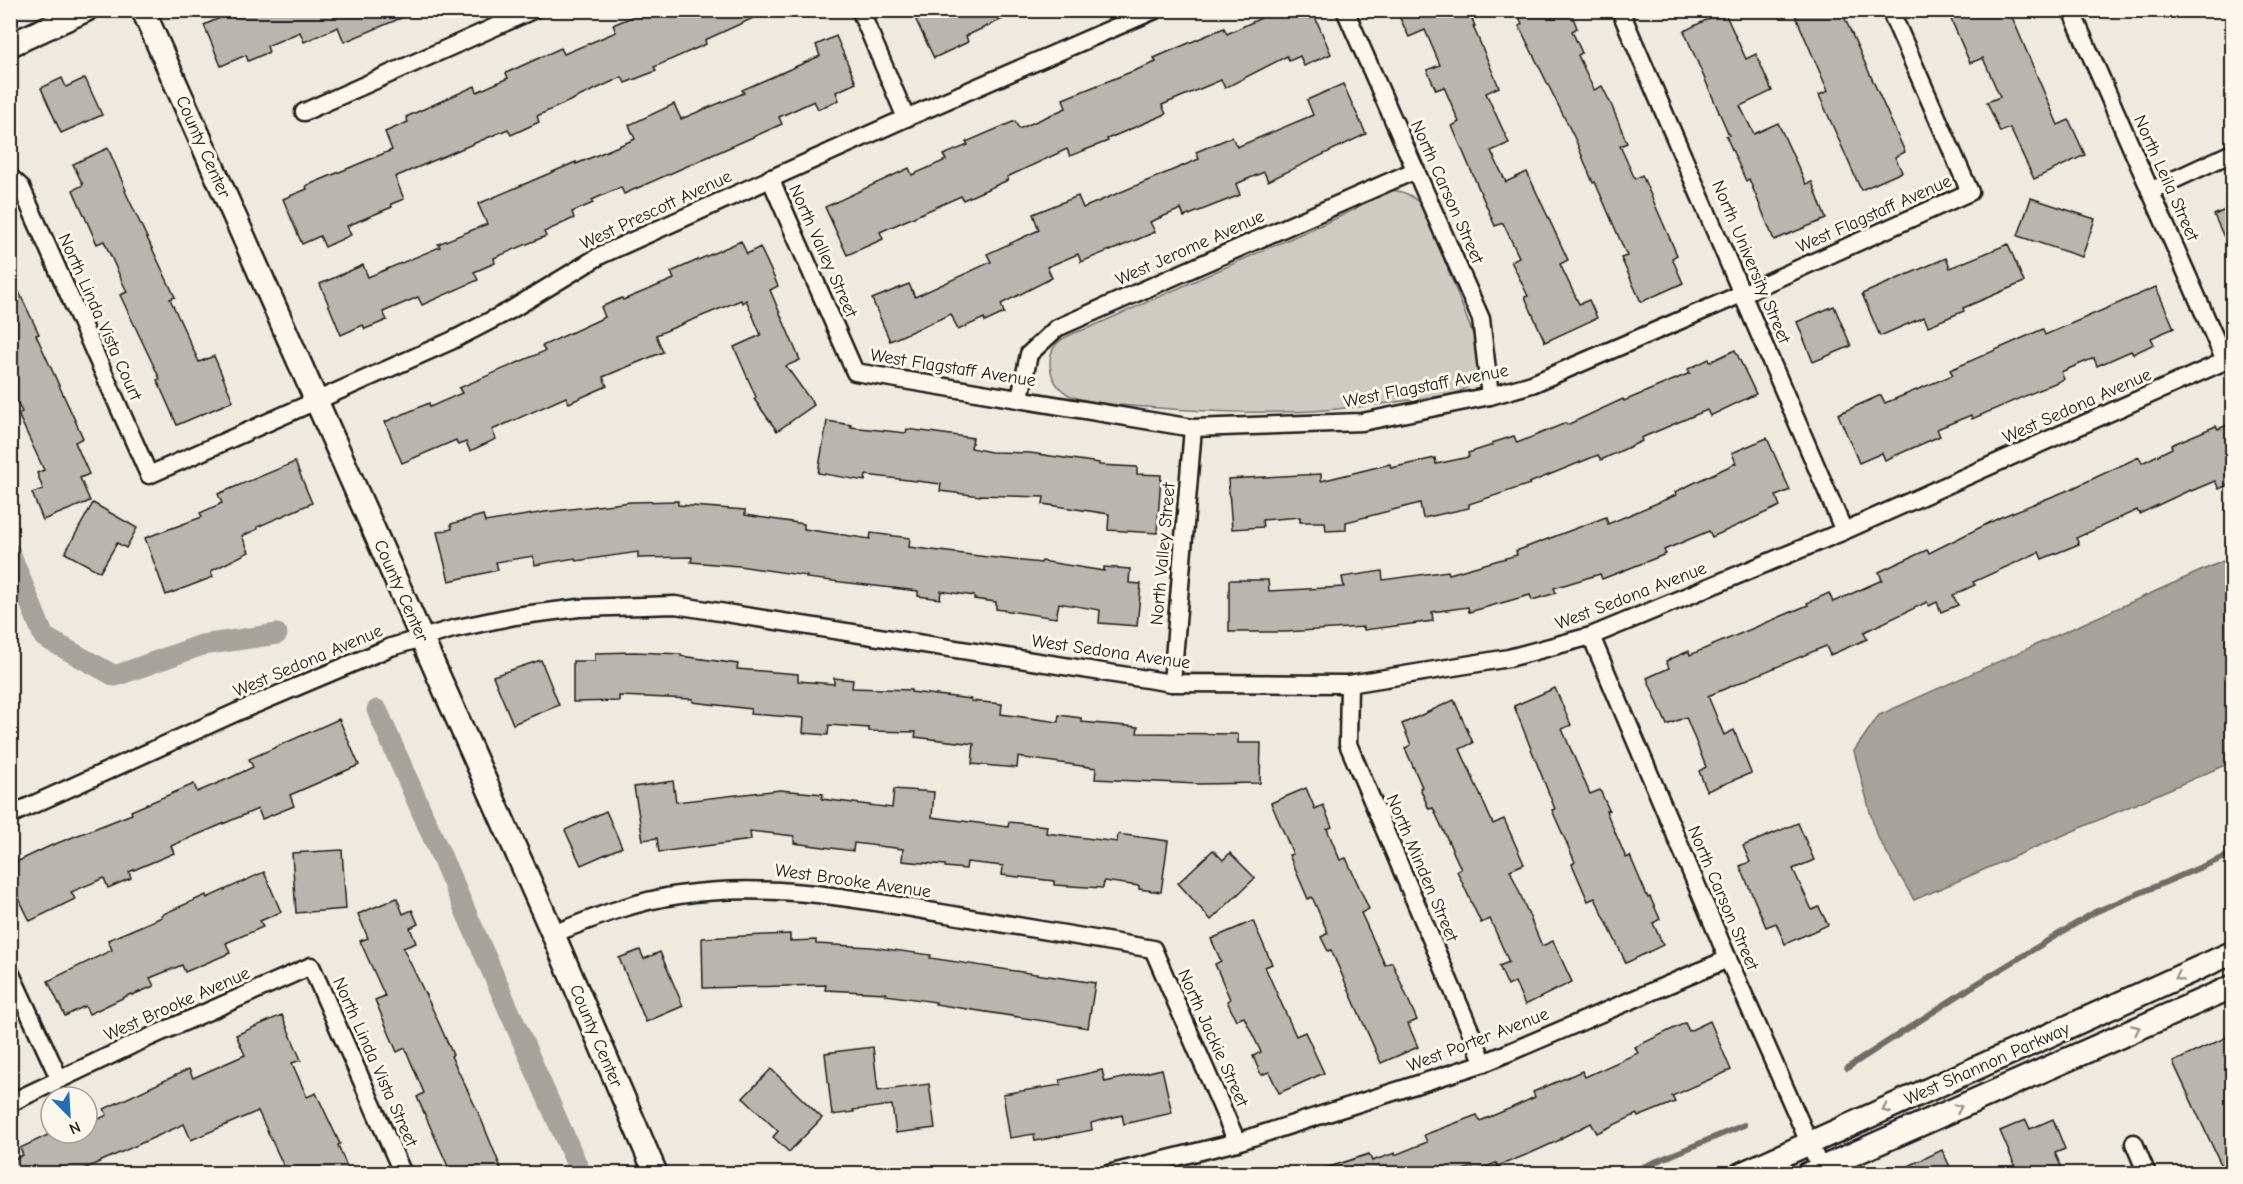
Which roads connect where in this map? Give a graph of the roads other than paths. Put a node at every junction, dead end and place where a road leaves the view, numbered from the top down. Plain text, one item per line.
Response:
1 (86, 10) edge
2 (143, 10) edge
3 (533, 10) edge
4 (860, 10) edge
5 (1155, 10) edge
6 (1345, 10) edge
7 (1620, 10) edge
8 (1890, 10) edge
9 (2071, 10) edge
10 (10, 45) edge
11 (304, 112) dead end
12 (906, 118) junction
13 (2232, 153) edge
14 (1416, 170) junction
15 (10, 177) edge
16 (770, 178) junction
17 (2150, 191) junction
18 (1744, 293) junction
19 (2225, 361) joint
20 (855, 372) joint
21 (1490, 396) junction
22 (1020, 398) junction
23 (316, 400) junction
24 (1193, 428) junction
25 (149, 475) joint
26 (1844, 531) junction
27 (1591, 636) junction
28 (421, 637) junction
29 (1172, 683) junction
30 (1349, 684) junction
31 (10, 815) edge
32 (553, 934) junction
33 (1153, 949) joint
34 (2232, 953) edge
35 (1728, 959) junction
36 (311, 966) joint
37 (10, 972) edge
38 (2232, 987) edge
39 (1484, 1063) junction
40 (59, 1078) junction
41 (10, 1103) edge
42 (1237, 1142) junction
43 (2134, 1143) dead end
44 (1810, 1144) junction
45 (1817, 1172) edge
46 (403, 1173) edge
47 (656, 1173) edge
48 (1108, 1173) edge
49 (1740, 1173) edge
50 (2147, 1173) edge

1 - 10 street
2 - 23 street, County Center
3 - 11 street
4 - 12 street
5 - 12 street, West Prescott Avenue
6 - 14 street, North Carson Street
7 - 18 street, North University Street
8 - 18 street, West Flagstaff Avenue
9 - 17 street, North Leila Street
12 - 16 street, West Prescott Avenue
13 - 17 street
14 - 21 street, North Carson Street
14 - 22 street, West Jerome Avenue
15 - 25 street, North Linda Vista Court
16 - 20 street, North Valley Street
16 - 23 street, West Prescott Avenue
17 - 19 street, North Leila Street
18 - 21 street, West Flagstaff Avenue
18 - 26 street, North University Street
19 - 26 street, West Sedona Avenue
20 - 22 street, West Flagstaff Avenue
21 - 24 street, West Flagstaff Avenue
22 - 24 street, West Flagstaff Avenue
23 - 25 street, West Prescott Avenue
23 - 28 street, County Center
24 - 29 street, North Valley Street
26 - 27 street, West Sedona Avenue
27 - 30 street, West Sedona Avenue
27 - 35 street, North Carson Street
28 - 29 street, West Sedona Avenue
28 - 31 street, West Sedona Avenue
28 - 32 street, County Center
29 - 30 street, West Sedona Avenue
30 - 39 street, North Minden Street
32 - 33 street, West Brooke Avenue
32 - 47 street, County Center
33 - 42 street, North Jackie Street
34 -> 44 street, West Shannon Parkway
35 - 39 street, West Porter Avenue
35 - 44 street, North Carson Street
36 - 40 street, West Brooke Avenue
36 - 46 street, North Linda Vista Street
37 - 40 street
45 -> 38 street, West Shannon Parkway
39 - 42 street, West Porter Avenue
40 - 41 street, West Brooke Avenue
42 - 48 street, West Porter Avenue
43 - 50 street
44 - 45 street, North Carson Street
44 - 49 street, West Shannon Parkway

